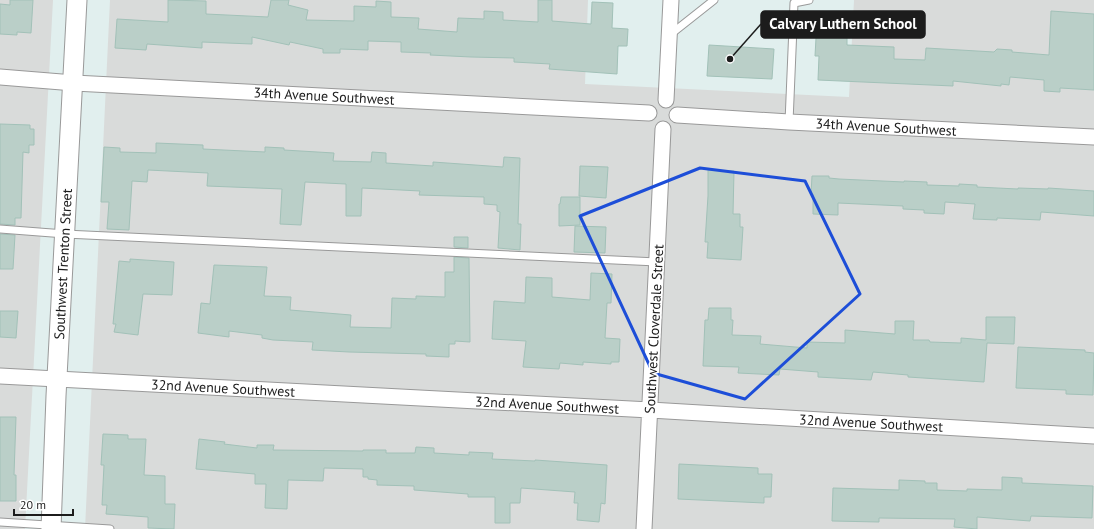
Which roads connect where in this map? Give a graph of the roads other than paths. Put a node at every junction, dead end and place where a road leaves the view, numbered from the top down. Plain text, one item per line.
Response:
1 (77, 0) edge
2 (671, 0) edge
3 (714, 0) edge
4 (809, 0) edge
5 (669, 35) junction
6 (0, 77) edge
7 (74, 83) junction
8 (666, 100) junction
9 (649, 113) junction
10 (677, 115) junction
11 (789, 122) junction
12 (663, 128) junction
13 (1094, 137) edge
14 (0, 229) edge
15 (65, 234) junction
16 (657, 262) junction
17 (0, 376) edge
18 (57, 380) junction
19 (650, 410) junction
20 (1094, 436) edge
21 (0, 522) edge
22 (51, 527) edge
23 (110, 529) edge
24 (644, 529) edge

1 - 7 street, Southwest Trenton Street
2 - 5 street
3 - 5 lane
4 - 11 lane
5 - 8 street
6 - 7 street, 34th Avenue Southwest
7 - 9 street, 34th Avenue Southwest
7 - 15 street, Southwest Trenton Street
8 - 9 street
8 - 10 street
9 - 12 street
10 - 11 street, 34th Avenue Southwest
10 - 12 street
11 - 13 street, 34th Avenue Southwest
12 - 16 street, Southwest Cloverdale Street
14 - 15 lane
15 - 16 lane
15 - 18 street, Southwest Trenton Street
16 - 19 street, Southwest Cloverdale Street
17 - 18 street, 32nd Avenue Southwest
18 - 19 street, 32nd Avenue Southwest
18 - 22 street, Southwest Trenton Street
19 - 20 street, 32nd Avenue Southwest
19 - 24 street, Southwest Cloverdale Street
21 - 22 lane
22 - 23 lane

